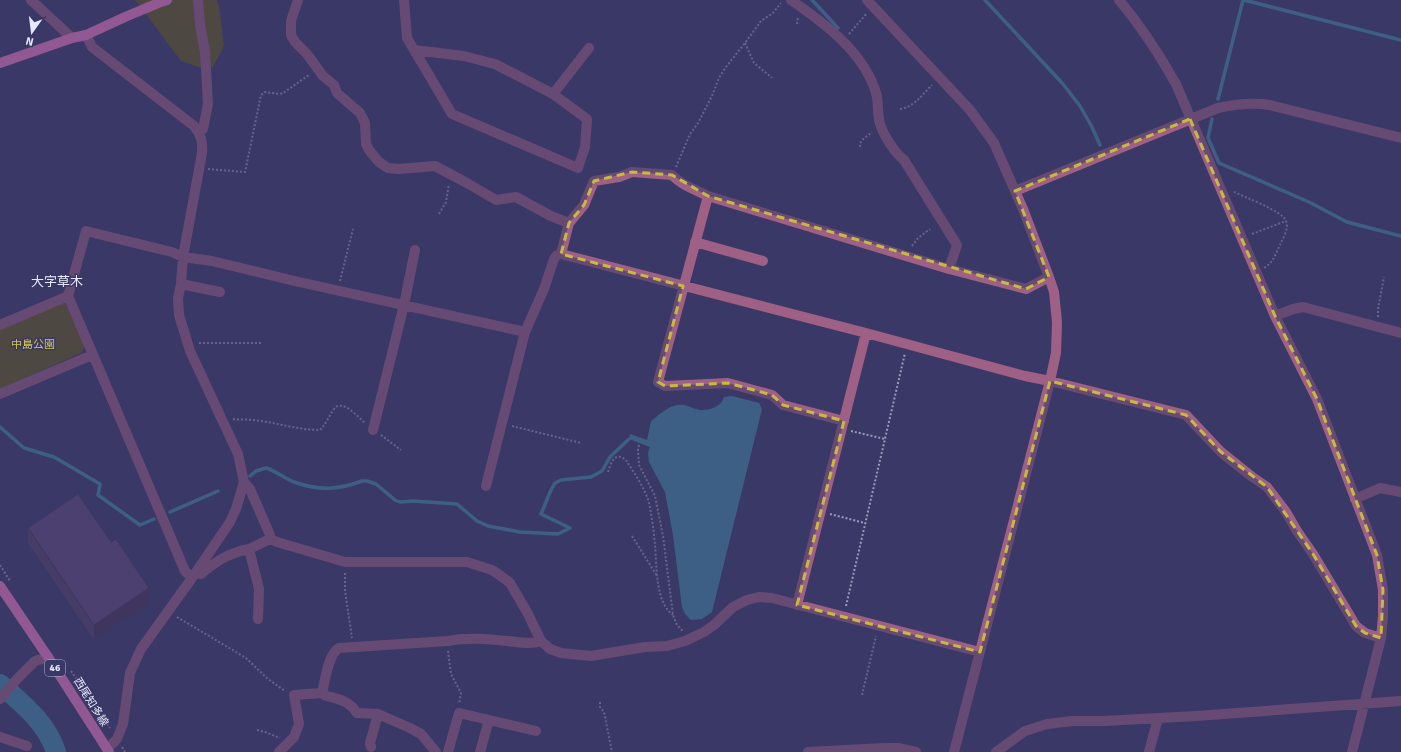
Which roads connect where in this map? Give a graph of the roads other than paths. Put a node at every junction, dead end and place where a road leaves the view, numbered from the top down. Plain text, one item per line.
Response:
1 (31, 0) edge
2 (167, 0) edge
3 (198, 0) edge
4 (298, 0) edge
5 (404, 0) edge
6 (790, 0) edge
7 (1119, 0) edge
8 (870, 3) edge
9 (86, 35) junction
10 (72, 38) junction
11 (589, 48) dead end
12 (414, 50) junction
13 (0, 63) edge
14 (553, 94) junction
15 (1190, 120) junction
16 (199, 133) junction
17 (1401, 138) edge
18 (1015, 191) junction
19 (708, 196) junction
20 (569, 223) junction
21 (695, 242) junction
22 (415, 250) dead end
23 (561, 254) junction
24 (183, 257) junction
25 (763, 261) dead end
26 (949, 269) junction
27 (1049, 277) junction
28 (181, 284) junction
29 (683, 286) junction
30 (220, 292) dead end
31 (68, 296) junction
32 (404, 305) junction
33 (1275, 316) junction
34 (0, 325) edge
35 (525, 332) junction
36 (866, 333) junction
37 (1401, 333) edge
38 (92, 355) junction
39 (1050, 381) junction
40 (0, 394) edge
41 (843, 425) junction
42 (373, 430) road end
43 (244, 482) junction
44 (486, 486) dead end
45 (1401, 492) edge
46 (1355, 499) junction
47 (270, 539) junction
48 (248, 549) junction
49 (194, 575) junction
50 (0, 586) edge
51 (797, 605) junction
52 (258, 619) dead end
53 (1381, 638) junction
54 (541, 641) junction
55 (980, 652) junction
56 (48, 657) junction
57 (322, 693) junction
58 (0, 699) edge
59 (1401, 701) edge
60 (1365, 703) junction
61 (378, 714) junction
62 (1158, 718) junction
63 (489, 720) junction
64 (536, 731) dead end
65 (0, 737) edge
66 (27, 746) dead end
67 (371, 748) dead end
68 (108, 751) edge
69 (435, 751) edge
70 (279, 752) edge
71 (448, 752) edge
72 (480, 752) edge
73 (808, 752) edge
74 (916, 752) edge
75 (954, 752) edge
76 (996, 752) edge
77 (1149, 752) edge
78 (1352, 752) edge

1 - 10 street
2 - 9 main road
3 - 16 street
4 - 20 street
5 - 12 street
6 - 26 street
7 - 15 street
8 - 18 street
9 - 10 main road
9 - 16 street
10 - 13 main road
11 - 14 street
12 - 14 street
12 - 14 street
15 - 17 street
15 - 18 street
15 - 33 street
16 - 24 street
18 - 27 street
19 - 20 street
19 - 21 street
19 - 26 street
20 - 23 street
21 - 25 street
21 - 29 street
22 - 32 street
23 - 29 street
23 - 35 street
24 - 28 street
24 - 31 street
24 - 32 street
26 - 27 street
27 - 39 street
28 - 30 street
28 - 43 street
29 - 36 street
29 - 41 street
31 - 34 street
31 - 38 street
32 - 35 street
32 - 42 street
33 - 37 street
33 - 46 street
35 - 44 street
36 - 39 street
36 - 41 street
38 - 40 street
38 - 49 street
39 - 53 street
39 - 55 street
41 - 51 street
43 - 47 street
43 - 49 street
45 - 46 street
46 - 53 street
47 - 48 street
47 - 54 street
48 - 49 street
48 - 52 street
49 - 68 street
50 - 56 main road, 西尾知多線 / 46
51 - 54 street
51 - 55 street
53 - 60 street
54 - 57 street
55 - 75 street
56 - 58 street
56 - 68 main road, 西尾知多線 / 46
57 - 61 street
57 - 70 street
59 - 60 street
60 - 62 street
60 - 78 street
61 - 67 street
61 - 69 street
62 - 76 street
62 - 77 street
63 - 64 street
63 - 71 street
63 - 72 street
65 - 66 street
73 - 74 street

